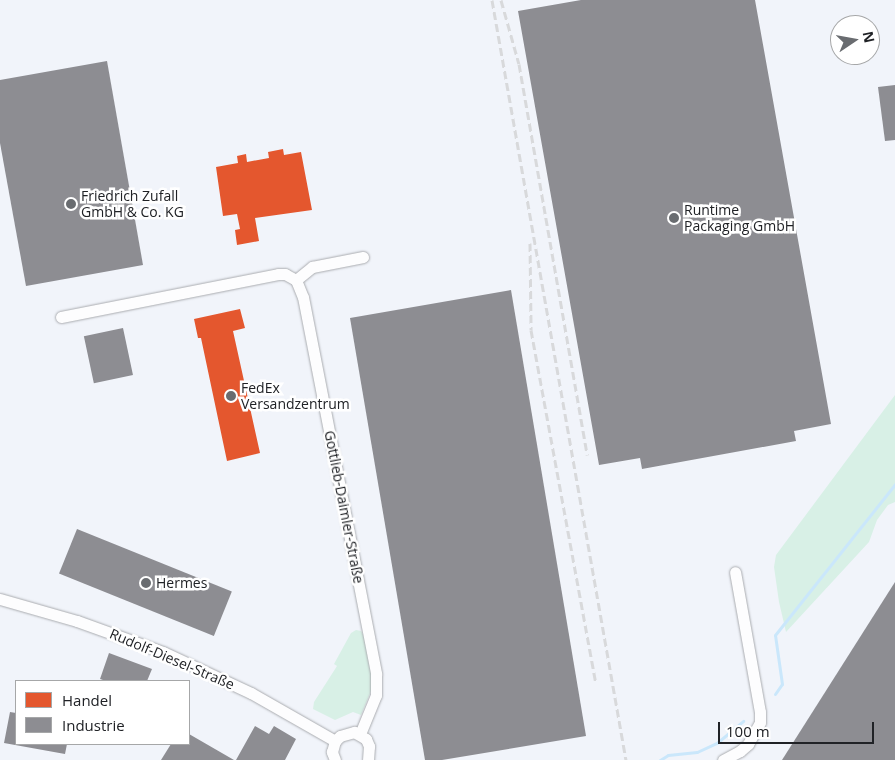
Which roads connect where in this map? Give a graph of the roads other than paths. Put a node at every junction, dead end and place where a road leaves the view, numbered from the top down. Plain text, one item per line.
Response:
1 (363, 257) dead end
2 (296, 280) junction
3 (61, 317) dead end
4 (735, 572) dead end
5 (0, 599) edge
6 (360, 734) junction
7 (335, 741) junction
8 (335, 760) edge
9 (368, 760) edge
10 (723, 760) edge

1 - 2 street
2 - 3 street
2 - 6 street, Gottlieb-Daimler-Straße
4 - 10 street
5 - 7 street, Rudolf-Diesel-Straße
6 - 7 street
6 - 9 street
7 - 8 street

